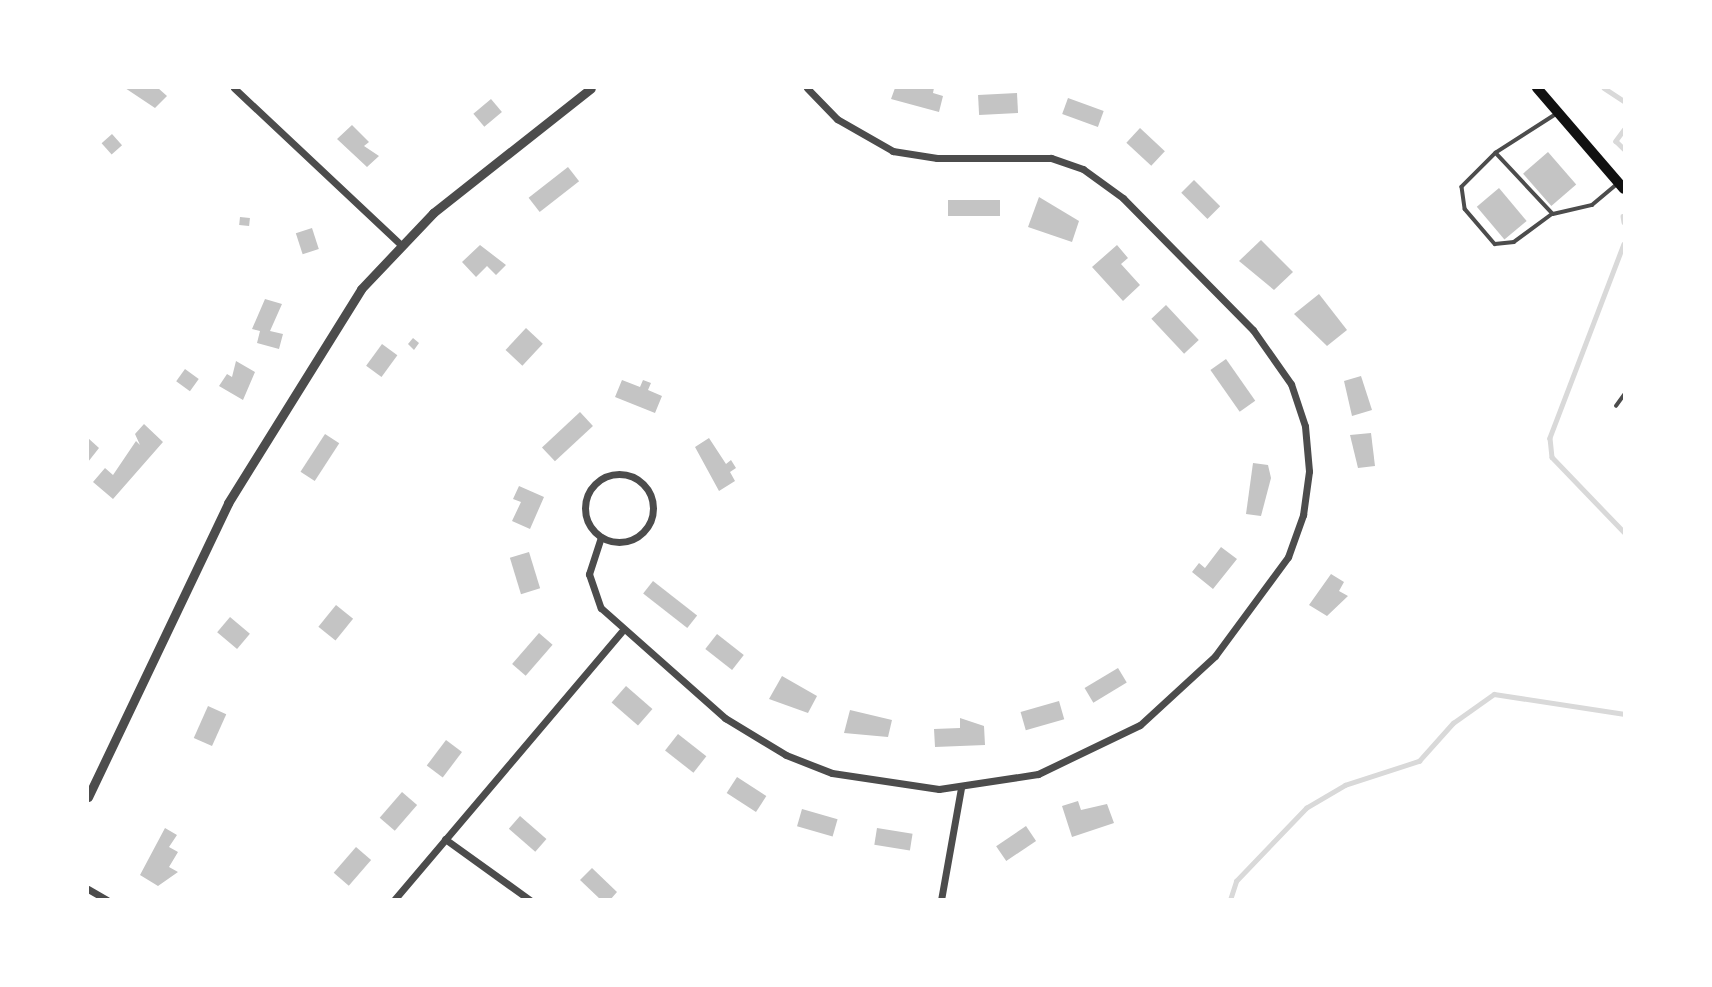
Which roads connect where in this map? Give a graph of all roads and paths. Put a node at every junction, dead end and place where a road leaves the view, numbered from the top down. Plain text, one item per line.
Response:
1 (234, 88) edge
2 (591, 88) edge
3 (807, 88) edge
4 (1536, 88) edge
5 (1559, 113) junction
6 (1496, 153) junction
7 (1622, 186) edge
8 (1553, 214) junction
9 (399, 243) junction
10 (1625, 394) edge
11 (1616, 406) dead end
12 (601, 537) junction
13 (621, 632) junction
14 (961, 788) junction
15 (88, 795) edge
16 (445, 839) junction
17 (88, 889) edge
18 (107, 900) edge
19 (394, 900) edge
20 (530, 900) edge
21 (941, 900) edge

1 - 9 street
2 - 9 street
3 - 14 street
4 - 5 main road
5 - 6 lane
5 - 7 main road
6 - 8 lane
6 - 8 lane
7 - 8 lane
9 - 15 street
10 - 11 lane
12 - 12 street
12 - 13 street
13 - 14 street
13 - 16 street
14 - 21 street
16 - 19 street
16 - 20 street
17 - 18 street

